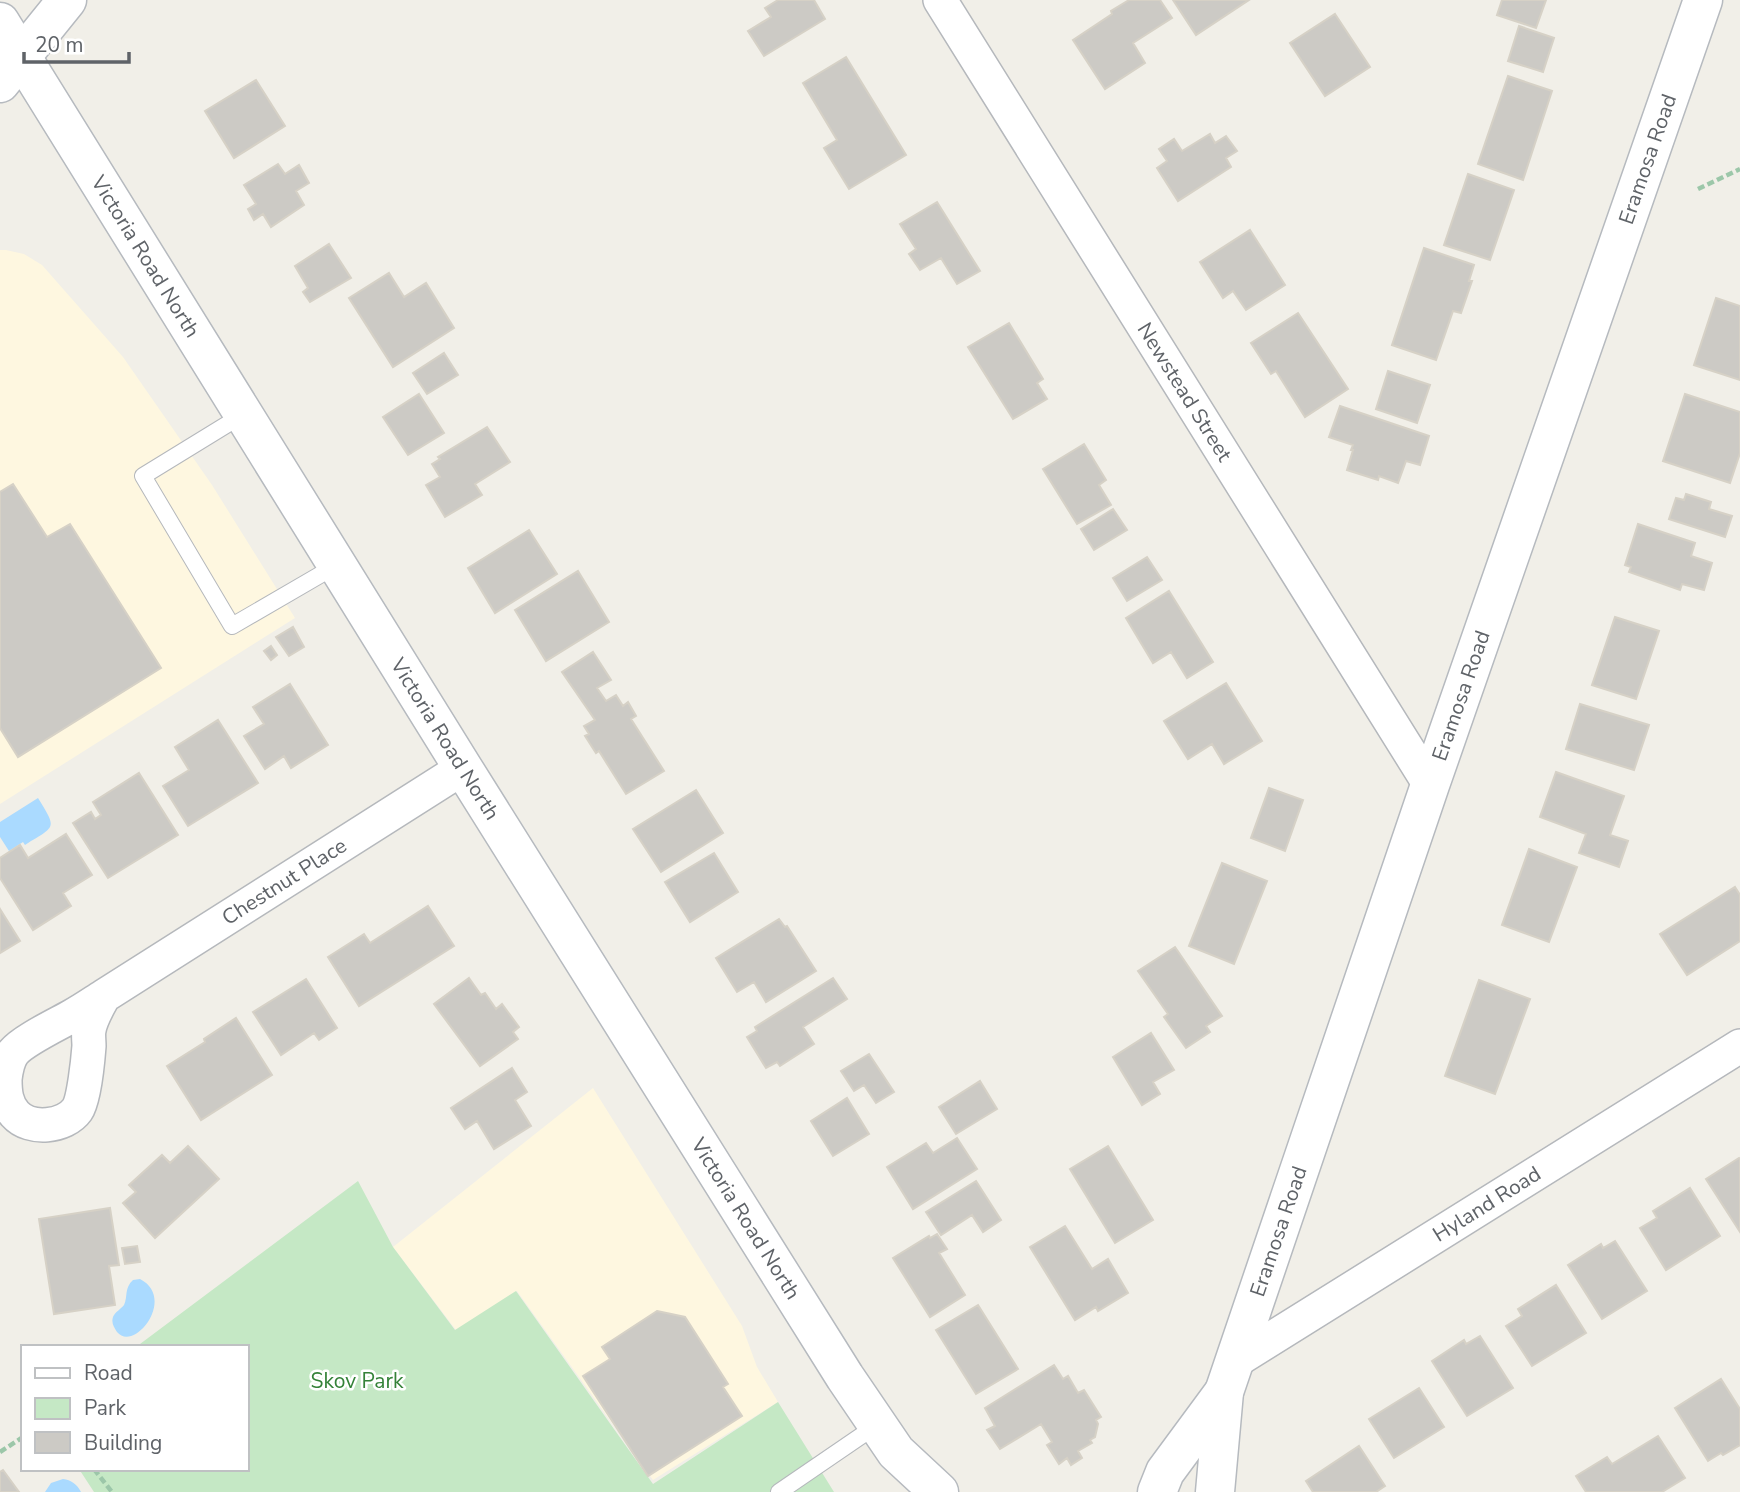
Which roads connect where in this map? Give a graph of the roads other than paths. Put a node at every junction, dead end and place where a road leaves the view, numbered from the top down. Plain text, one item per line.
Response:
1 (67, 0) edge
2 (941, 0) edge
3 (1703, 0) edge
4 (0, 22) edge
5 (11, 69) edge
6 (244, 414) junction
7 (337, 565) junction
8 (463, 768) junction
9 (1430, 785) junction
10 (104, 996) dead end
11 (1740, 1046) edge
12 (1229, 1377) junction
13 (886, 1438) junction
14 (779, 1492) edge
15 (909, 1492) edge
16 (939, 1492) edge
17 (1157, 1492) edge
18 (1215, 1492) edge

1 - 5 main road
2 - 9 street, Newstead Street
3 - 9 main road, Eramosa Road
4 - 5 main road, Victoria Road North
5 - 6 main road, Victoria Road North
6 - 7 main road, Victoria Road North
6 - 7 lane
7 - 8 main road, Victoria Road North
8 - 10 street, Chestnut Place
8 - 13 main road, Victoria Road North
9 - 12 main road, Eramosa Road
11 - 12 street, Hyland Road
12 - 17 main road, Eramosa Road
12 - 18 main road, Eramosa Road
13 - 14 lane
13 - 15 main road, Victoria Road North
13 - 16 main road, Victoria Road North

